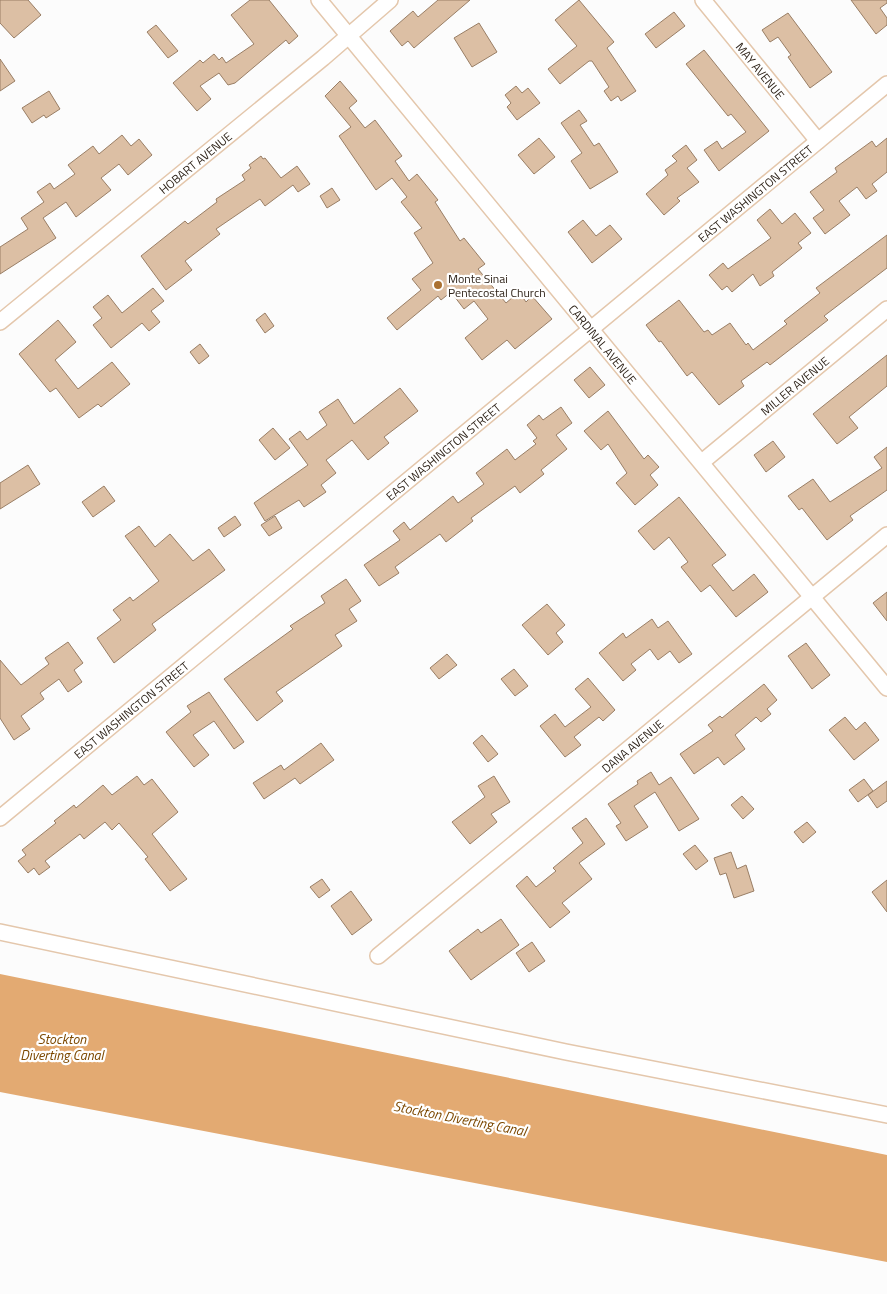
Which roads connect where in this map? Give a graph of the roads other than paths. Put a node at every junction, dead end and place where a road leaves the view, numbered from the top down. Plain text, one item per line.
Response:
1 (319, 0) edge
2 (390, 0) edge
3 (703, 0) edge
4 (349, 36) junction
5 (887, 84) edge
6 (818, 141) junction
7 (887, 309) edge
8 (0, 322) edge
9 (592, 328) junction
10 (702, 462) junction
11 (887, 536) edge
12 (813, 597) junction
13 (887, 688) edge
14 (0, 818) edge
15 (0, 932) edge
16 (378, 956) dead end
17 (887, 1115) edge

1 - 4 street, CARDINAL AVENUE
2 - 4 street, HOBART AVENUE
3 - 6 street, MAY AVENUE
4 - 8 street, HOBART AVENUE
4 - 9 street, CARDINAL AVENUE
5 - 6 street, EAST WASHINGTON STREET
6 - 9 street, EAST WASHINGTON STREET
7 - 10 street, MILLER AVENUE
9 - 10 street, CARDINAL AVENUE
9 - 14 street, EAST WASHINGTON STREET
10 - 12 street, CARDINAL AVENUE
11 - 12 street, DANA AVENUE
12 - 13 street, CARDINAL AVENUE
12 - 16 street, DANA AVENUE
15 - 17 street

